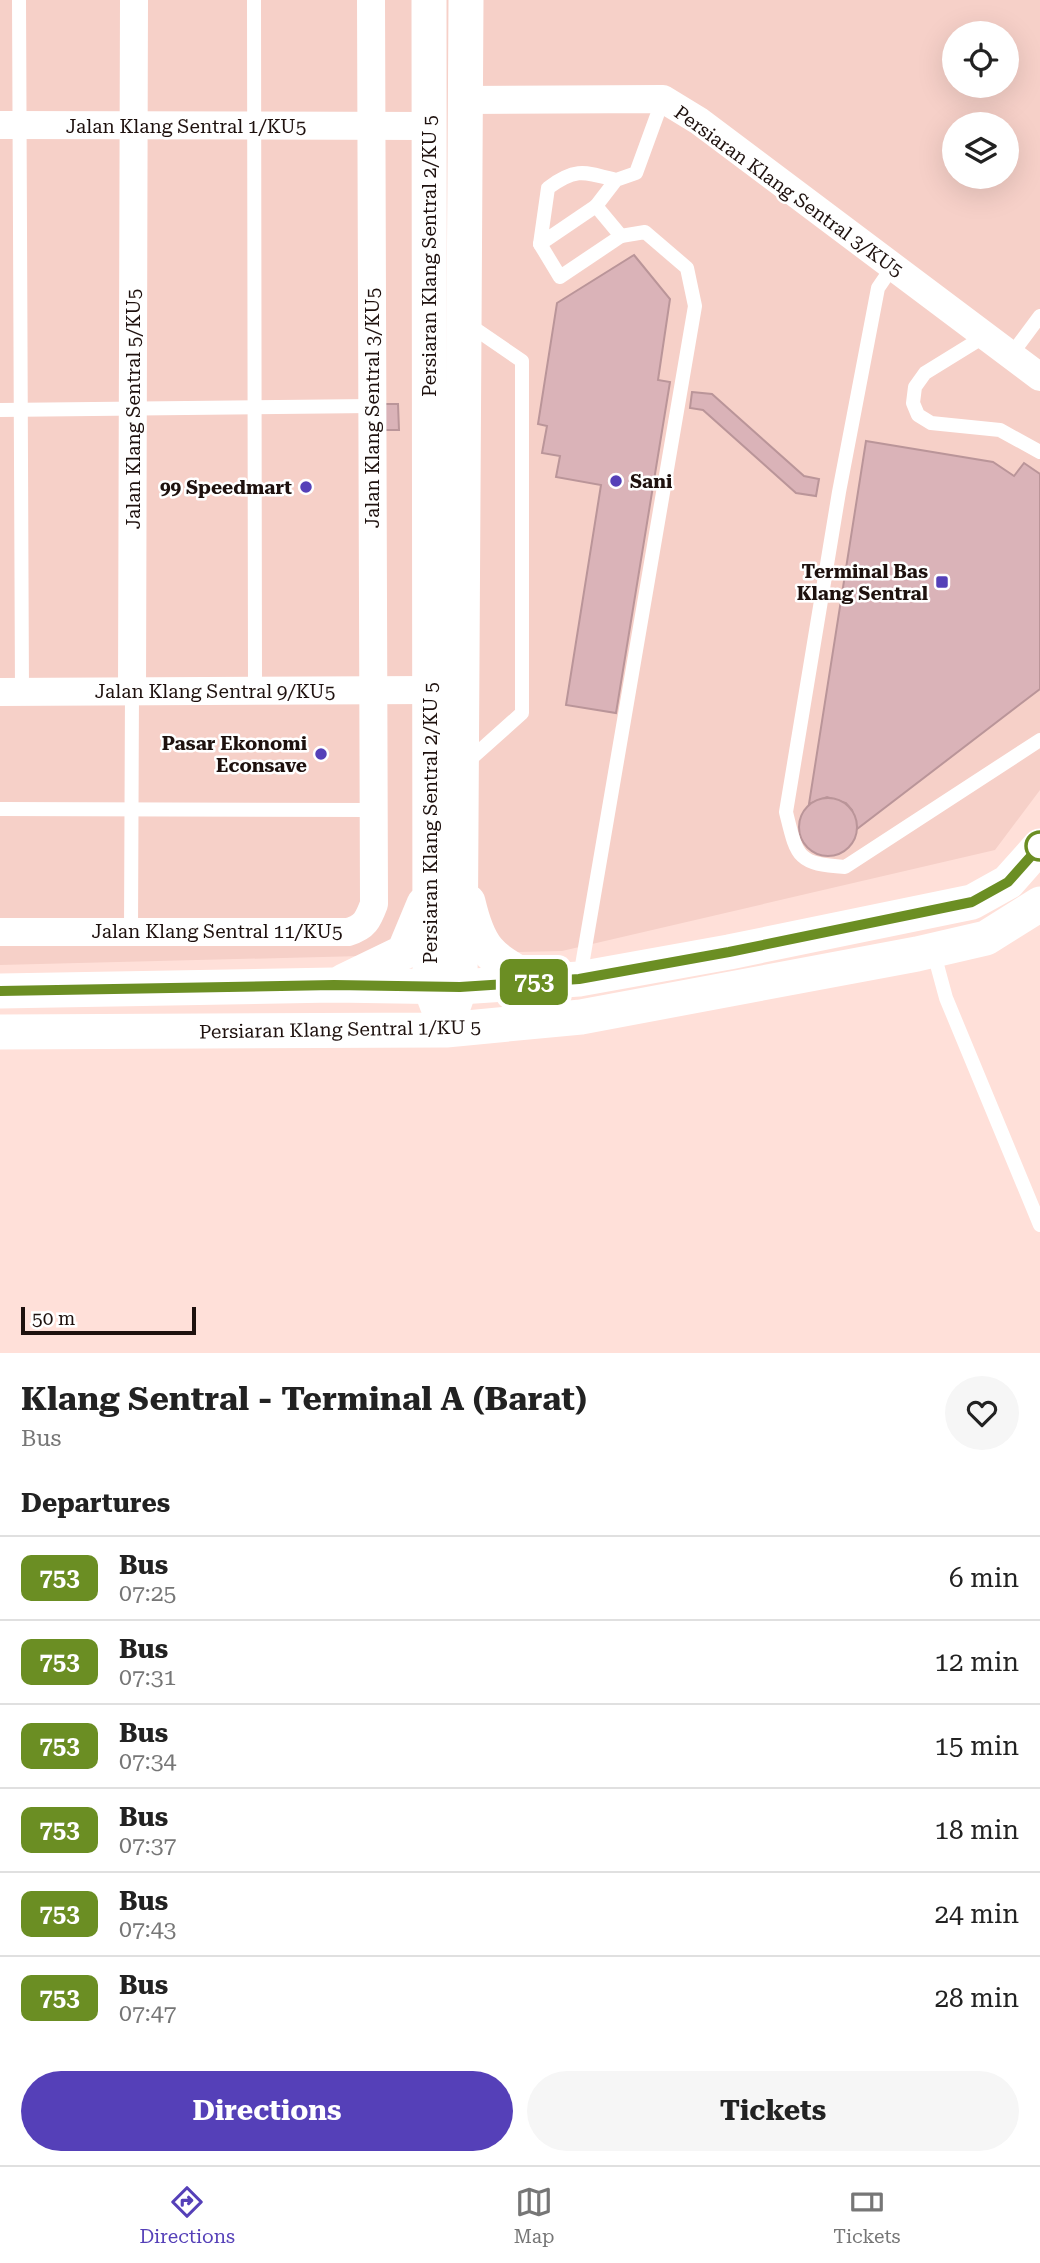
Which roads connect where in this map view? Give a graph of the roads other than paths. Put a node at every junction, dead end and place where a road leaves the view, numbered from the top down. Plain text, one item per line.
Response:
1 (19, 0) edge
2 (134, 0) edge
3 (254, 0) edge
4 (371, 0) edge
5 (429, 0) edge
6 (466, 0) edge
7 (663, 99) junction
8 (466, 100) junction
9 (10, 125) edge
10 (371, 126) junction
11 (429, 126) junction
12 (134, 127) junction
13 (254, 127) junction
14 (617, 180) junction
15 (596, 206) junction
16 (621, 236) junction
17 (540, 244) junction
18 (888, 263) junction
19 (1040, 316) edge
20 (464, 321) junction
21 (985, 336) junction
22 (1011, 355) junction
23 (1040, 377) edge
24 (372, 406) junction
25 (254, 407) junction
26 (133, 408) junction
27 (0, 410) edge
28 (21, 410) junction
29 (1040, 452) edge
30 (430, 690) junction
31 (132, 691) junction
32 (255, 691) junction
33 (373, 691) junction
34 (11, 692) edge
35 (1040, 740) edge
36 (464, 764) junction
37 (0, 809) edge
38 (132, 809) junction
39 (374, 810) junction
40 (1040, 846) edge
41 (446, 881) junction
42 (1040, 904) edge
43 (0, 932) edge
44 (131, 932) junction
45 (933, 950) junction
46 (579, 979) junction
47 (534, 982) junction
48 (334, 985) junction
49 (445, 986) junction
50 (0, 991) edge
51 (446, 1030) junction
52 (0, 1032) edge
53 (1040, 1225) edge

1 - 9 lane
2 - 12 street, Jalan Klang Sentral 5/KU5
3 - 13 lane
4 - 10 street, Jalan Klang Sentral 3/KU5
5 - 11 street, Persiaran Klang Sentral 2/KU 5
6 - 8 street, Persiaran Klang Sentral 2/KU 5
7 - 8 street, Persiaran Klang Sentral 3/KU5
7 - 14 lane
7 - 18 street, Persiaran Klang Sentral 3/KU5
8 - 20 street, Persiaran Klang Sentral 2/KU 5
9 - 12 street, Jalan Klang Sentral 1/KU5
9 - 28 lane
10 - 11 street, Jalan Klang Sentral 1/KU5
10 - 13 street, Jalan Klang Sentral 1/KU5
10 - 24 street, Jalan Klang Sentral 3/KU5
11 - 30 street, Persiaran Klang Sentral 2/KU 5
12 - 13 street, Jalan Klang Sentral 1/KU5
12 - 26 street, Jalan Klang Sentral 5/KU5
13 - 25 lane
14 - 15 lane
14 - 17 lane
15 - 16 lane
15 - 17 lane
16 - 17 lane
16 - 46 lane
18 - 21 street, Persiaran Klang Sentral 3/KU5
18 - 35 lane
19 - 22 lane
20 - 36 street, Persiaran Klang Sentral 2/KU 5
20 - 36 lane
21 - 22 street, Persiaran Klang Sentral 3/KU5
21 - 29 lane
22 - 23 street, Persiaran Klang Sentral 3/KU5
24 - 25 lane
24 - 33 street, Jalan Klang Sentral 3/KU5
25 - 26 lane
25 - 32 lane
26 - 28 lane
26 - 31 street, Jalan Klang Sentral 5/KU5
27 - 28 lane
28 - 34 lane
30 - 33 street, Jalan Klang Sentral 9/KU5
30 - 41 street, Persiaran Klang Sentral 2/KU 5
31 - 32 street, Jalan Klang Sentral 9/KU5
31 - 34 street, Jalan Klang Sentral 9/KU5
31 - 38 lane
32 - 33 street, Jalan Klang Sentral 9/KU5
33 - 39 street, Jalan Klang Sentral 11/KU5
36 - 41 street, Persiaran Klang Sentral 2/KU 5
37 - 38 lane
38 - 39 lane
38 - 44 lane
39 - 44 street, Jalan Klang Sentral 11/KU5
40 - 46 street, Persiaran Klang Sentral 1/KU 5
41 - 47 street
41 - 48 street
41 - 49 street, Persiaran Klang Sentral 2/KU 5
42 - 45 street, Persiaran Klang Sentral 1/KU 5
43 - 44 street, Jalan Klang Sentral 11/KU5
45 - 51 street, Persiaran Klang Sentral 1/KU 5
45 - 53 lane
46 - 47 street, Persiaran Klang Sentral 1/KU 5
47 - 49 street, Persiaran Klang Sentral 1/KU 5
48 - 49 street, Persiaran Klang Sentral 1/KU 5
48 - 50 street, Persiaran Klang Sentral 1/KU 5
49 - 51 street, Persiaran Klang Sentral 2/KU 5
51 - 52 street, Persiaran Klang Sentral 1/KU 5

